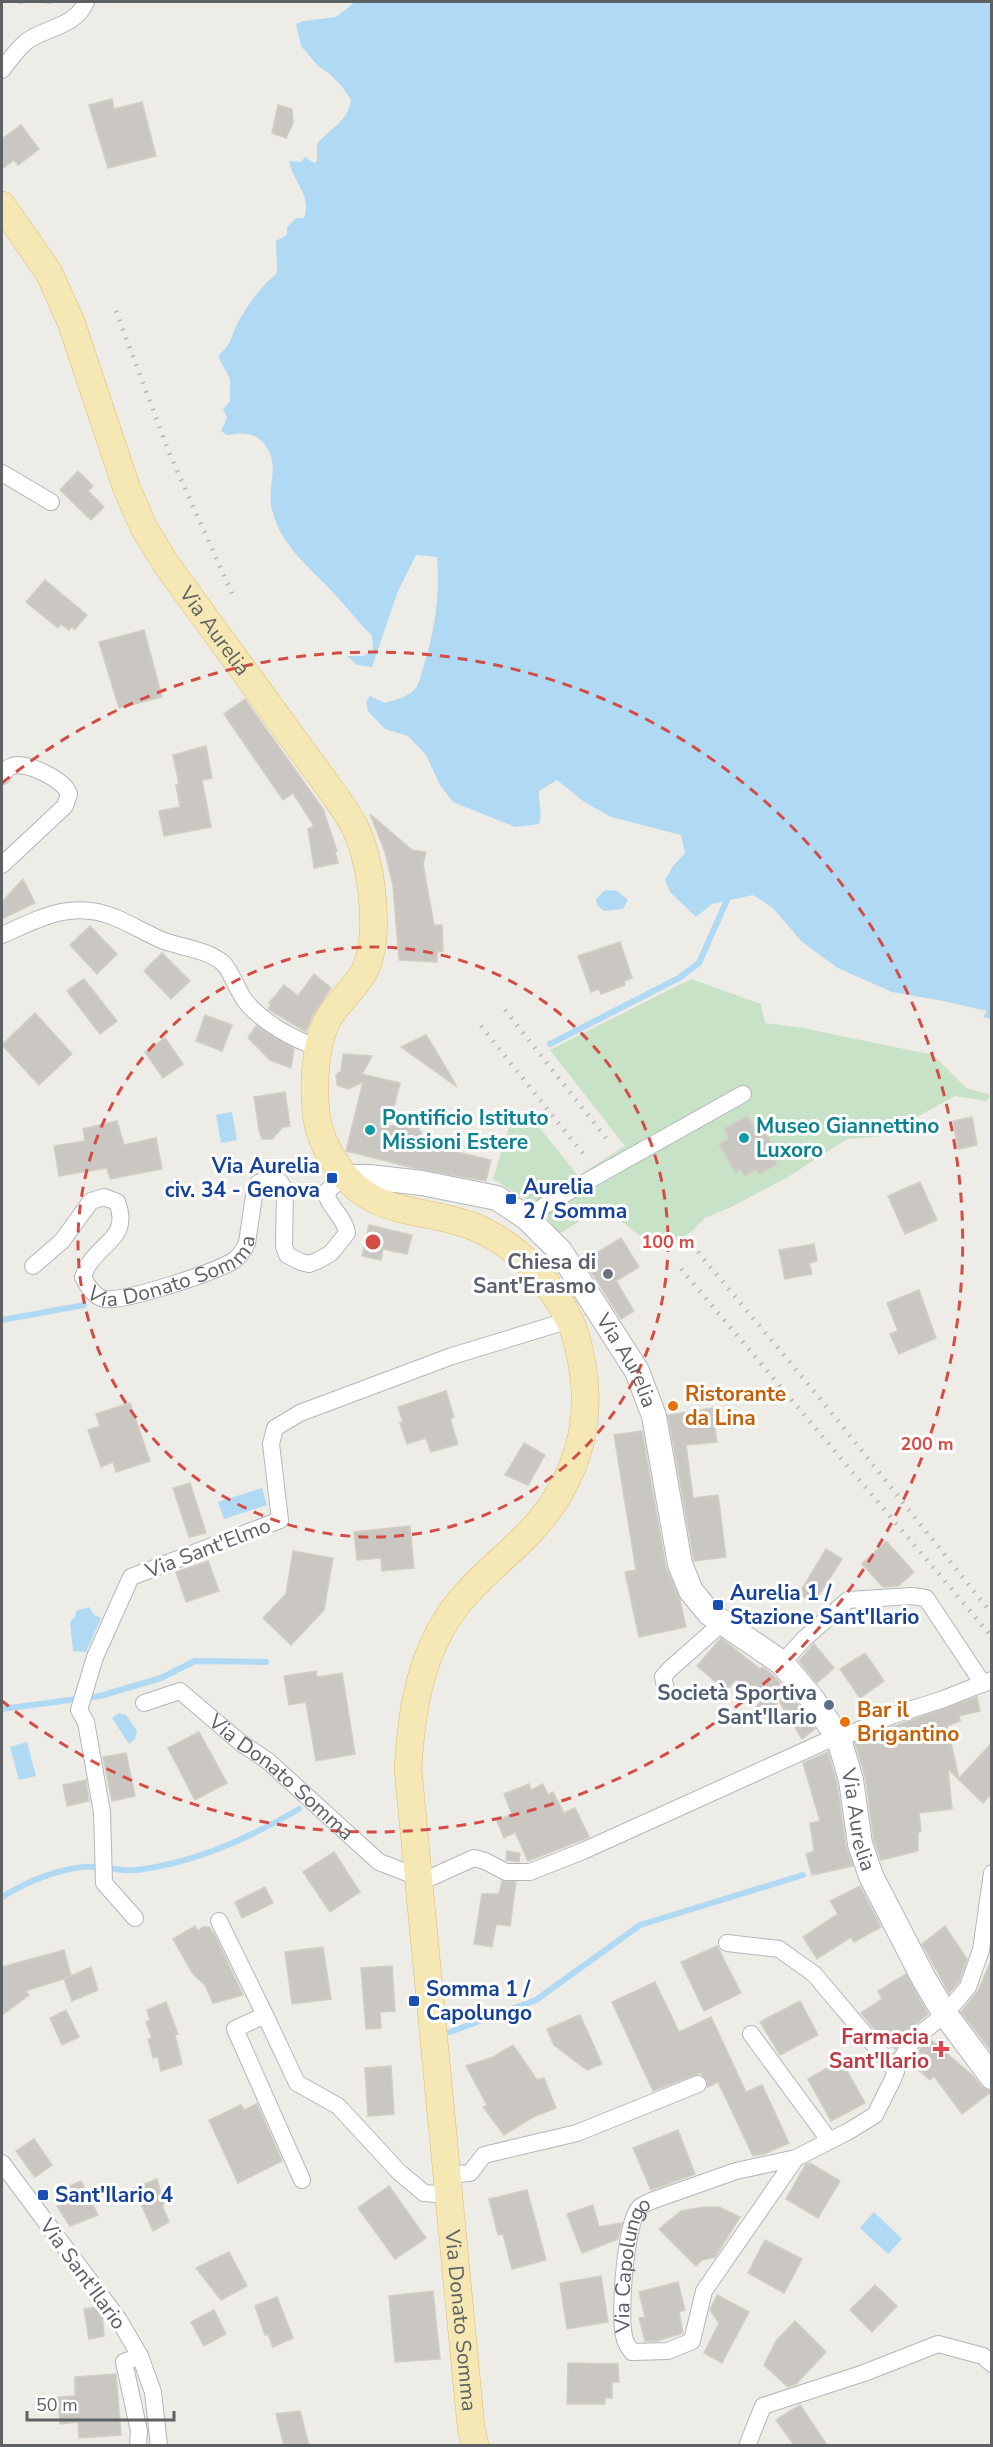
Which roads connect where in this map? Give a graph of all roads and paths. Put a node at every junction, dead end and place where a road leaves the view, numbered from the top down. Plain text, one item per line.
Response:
1 (86, 2) edge
2 (2, 70) edge
3 (2, 205) edge
4 (2, 474) edge
5 (51, 502) dead end
6 (2, 776) edge
7 (2, 865) edge
8 (2, 935) edge
9 (318, 1048) junction
10 (743, 1094) dead end
11 (344, 1177) junction
12 (527, 1218) junction
13 (33, 1266) dead end
14 (570, 1320) junction
15 (722, 1623) junction
16 (782, 1663) junction
17 (987, 1682) edge
18 (666, 1690) dead end
19 (144, 1703) dead end
20 (838, 1738) junction
21 (992, 1873) edge
22 (418, 1877) junction
23 (135, 1917) dead end
24 (219, 1921) dead end
25 (727, 1943) dead end
26 (945, 2014) junction
27 (266, 2015) junction
28 (751, 2034) dead end
29 (896, 2071) junction
30 (992, 2077) edge
31 (698, 2084) dead end
32 (828, 2140) junction
33 (795, 2158) junction
34 (2, 2163) edge
35 (302, 2180) dead end
36 (447, 2185) junction
37 (141, 2356) junction
38 (992, 2364) edge
39 (138, 2445) edge
40 (159, 2445) edge
41 (475, 2445) edge
42 (747, 2445) edge

1 - 2 street
3 - 9 main road, Via Aurelia
4 - 5 street
6 - 7 street
8 - 9 street
9 - 11 main road, Via Aurelia
10 - 12 street
11 - 12 street, Via Aurelia
11 - 13 street, Via Donato Somma
11 - 14 main road, Via Donato Somma
12 - 15 street, Via Aurelia
14 - 22 main road, Via Donato Somma
14 - 23 street, Via Sant'Elmo
15 - 16 street, Via Aurelia
15 - 18 street
16 - 17 street
16 - 20 street, Via Aurelia
17 - 20 street
19 - 22 street, Via Donato Somma
20 - 22 street
20 - 26 street, Via Aurelia
21 - 26 street, Via Capolungo
22 - 36 main road, Via Donato Somma
24 - 27 street
25 - 29 street
26 - 29 street, Via Capolungo
26 - 30 street
27 - 35 street
27 - 36 street
28 - 32 street
29 - 32 street, Via Capolungo
31 - 36 street
32 - 33 street, Via Capolungo
33 - 33 street, Via Capolungo
34 - 37 street, Via Sant'Ilario
36 - 41 main road, Via Donato Somma
37 - 39 street, Via Sant'Ilario
37 - 40 street, Via Sant'Ilario
38 - 42 street

